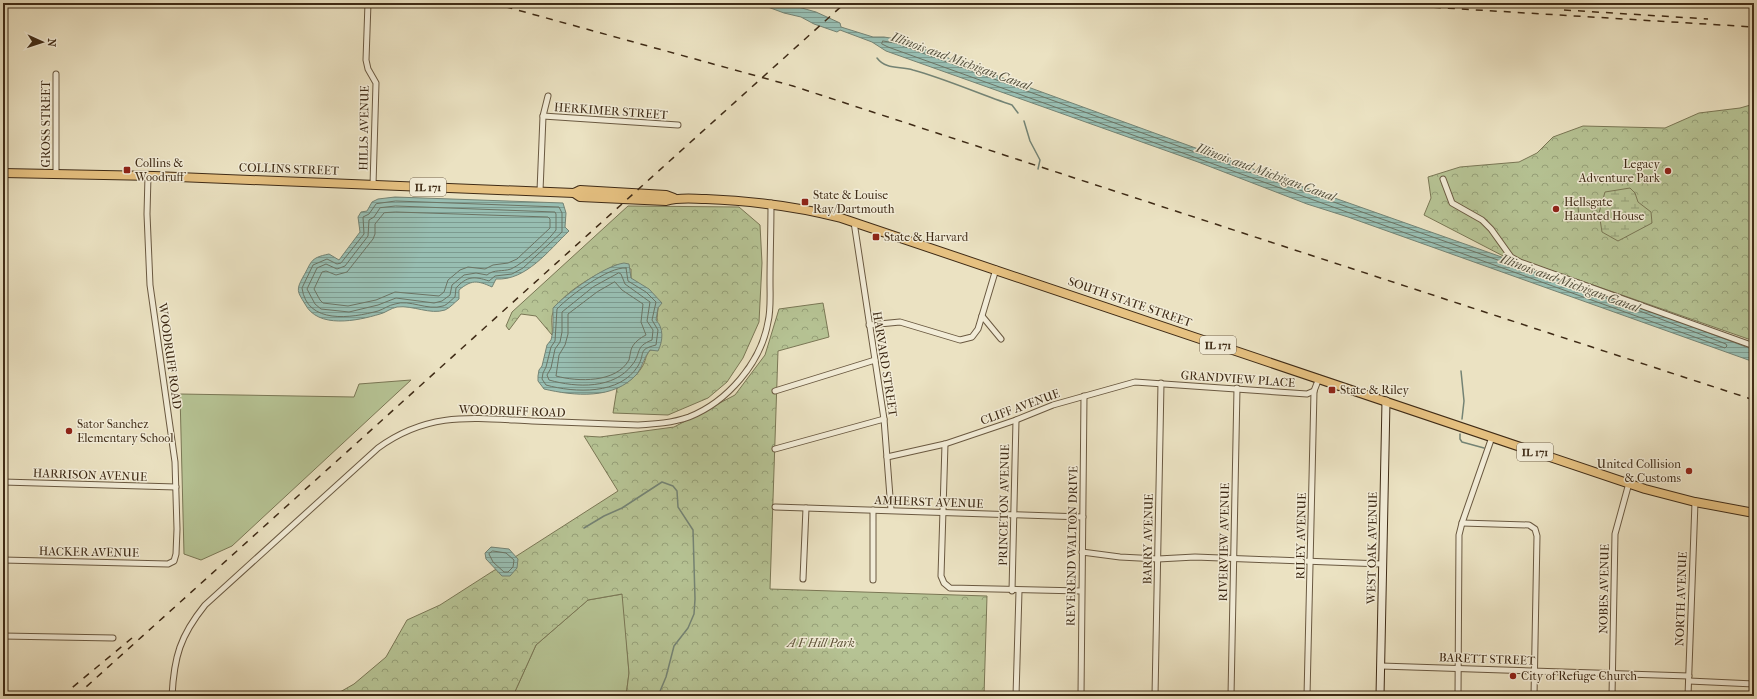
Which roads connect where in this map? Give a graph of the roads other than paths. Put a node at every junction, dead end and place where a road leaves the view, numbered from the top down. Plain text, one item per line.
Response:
1 (368, 3) edge
2 (56, 74) dead end
3 (548, 96) dead end
4 (543, 116) junction
5 (678, 125) dead end
6 (3, 173) edge
7 (56, 174) junction
8 (148, 176) junction
9 (1443, 179) dead end
10 (373, 184) junction
11 (540, 191) junction
12 (771, 203) junction
13 (854, 222) junction
14 (996, 269) junction
15 (982, 316) junction
16 (869, 325) junction
17 (1001, 339) dead end
18 (1754, 346) edge
19 (875, 360) junction
20 (1319, 378) junction
21 (1161, 383) junction
22 (1237, 388) junction
23 (775, 391) dead end
24 (1314, 391) junction
25 (1084, 396) junction
26 (1386, 401) junction
27 (884, 419) junction
28 (1016, 420) junction
29 (1492, 437) junction
30 (945, 444) junction
31 (775, 449) dead end
32 (887, 457) junction
33 (3, 482) edge
34 (1629, 484) junction
35 (176, 488) junction
36 (1694, 502) junction
37 (775, 507) dead end
38 (806, 508) junction
39 (873, 510) junction
40 (891, 510) junction
41 (942, 513) junction
42 (1754, 513) edge
43 (1014, 515) junction
44 (1083, 517) junction
45 (1462, 523) junction
46 (1082, 552) junction
47 (1234, 558) junction
48 (1158, 559) junction
49 (3, 560) edge
50 (174, 561) joint
51 (1311, 561) junction
52 (1382, 564) junction
53 (803, 579) dead end
54 (873, 580) dead end
55 (1012, 590) junction
56 (1019, 591) junction
57 (1081, 591) junction
58 (3, 636) edge
59 (113, 638) dead end
60 (1381, 666) junction
61 (1458, 668) junction
62 (1534, 671) junction
63 (1612, 673) junction
64 (1689, 678) junction
65 (1754, 684) edge
66 (172, 696) edge
67 (1016, 696) edge
68 (1028, 696) edge
69 (1081, 696) edge
70 (1155, 696) edge
71 (1230, 696) edge
72 (1307, 696) edge
73 (1380, 696) edge
74 (1458, 696) edge
75 (1534, 696) edge
76 (1612, 696) edge
77 (1688, 696) edge

1 - 10 street, HILLS AVENUE
2 - 7 street, GROSS STREET
3 - 4 street
4 - 5 street, HERKIMER STREET
4 - 11 street
6 - 7 main road, COLLINS STREET / IL 171
7 - 8 main road, COLLINS STREET / IL 171
8 - 10 main road, COLLINS STREET / IL 171
8 - 35 street, WOODRUFF ROAD
9 - 18 street
10 - 11 main road, COLLINS STREET / IL 171
11 - 12 main road, COLLINS STREET / IL 171
12 - 13 main road, SOUTH STATE STREET / IL 171
12 - 66 street, WOODRUFF ROAD
13 - 14 main road, SOUTH STATE STREET / IL 171
13 - 16 street, HARVARD STREET
14 - 15 street
14 - 20 main road, SOUTH STATE STREET / IL 171
15 - 16 street
15 - 17 street
16 - 19 street, HARVARD STREET
19 - 23 street
19 - 27 street, HARVARD STREET
20 - 24 street, RILEY AVENUE
20 - 26 main road, SOUTH STATE STREET / IL 171
21 - 22 street, GRANDVIEW PLACE
21 - 25 street, CLIFF AVENUE
21 - 48 street, BARRY AVENUE
22 - 24 street, GRANDVIEW PLACE
22 - 47 street, RIVERVIEW AVENUE
24 - 51 street, RILEY AVENUE
25 - 28 street, CLIFF AVENUE
25 - 44 street, REVEREND WALTON DRIVE
26 - 29 main road, SOUTH STATE STREET / IL 171
26 - 52 street, WEST OAK AVENUE
27 - 31 street
27 - 32 street, HARVARD STREET
28 - 30 street, CLIFF AVENUE
28 - 43 street, PRINCETON AVENUE
29 - 34 main road, SOUTH STATE STREET / IL 171
29 - 45 street
30 - 32 street, CLIFF AVENUE
30 - 41 street
32 - 40 street, HARVARD STREET
33 - 35 street, HARRISON AVENUE
34 - 36 main road, SOUTH STATE STREET / IL 171
34 - 63 street, NOBES AVENUE
35 - 50 street, WOODRUFF ROAD
36 - 42 main road, SOUTH STATE STREET / IL 171
36 - 64 street, NORTH AVENUE
37 - 38 street, AMHERST AVENUE
38 - 39 street, AMHERST AVENUE
38 - 53 street
39 - 40 street, AMHERST AVENUE
39 - 54 street
40 - 41 street, AMHERST AVENUE
41 - 43 street, AMHERST AVENUE
41 - 55 street
43 - 44 street, AMHERST AVENUE
43 - 55 street, PRINCETON AVENUE
44 - 46 street, REVEREND WALTON DRIVE
45 - 61 street
45 - 62 street
46 - 48 street
46 - 57 street, REVEREND WALTON DRIVE
47 - 48 street
47 - 51 street
47 - 71 street, RIVERVIEW AVENUE
48 - 70 street, BARRY AVENUE
49 - 50 street, HACKER AVENUE
51 - 52 street
51 - 72 street, RILEY AVENUE
52 - 60 street, WEST OAK AVENUE
55 - 56 street
56 - 57 street
56 - 67 street
57 - 69 street, REVEREND WALTON DRIVE
58 - 59 street
60 - 61 street, BARETT STREET
60 - 73 street, WEST OAK AVENUE
61 - 62 street, BARETT STREET
61 - 74 street
62 - 63 street, BARETT STREET
62 - 75 street
63 - 64 street, BARETT STREET
63 - 76 street, NOBES AVENUE
64 - 65 street, BARETT STREET
64 - 77 street, NORTH AVENUE
67 - 68 street

